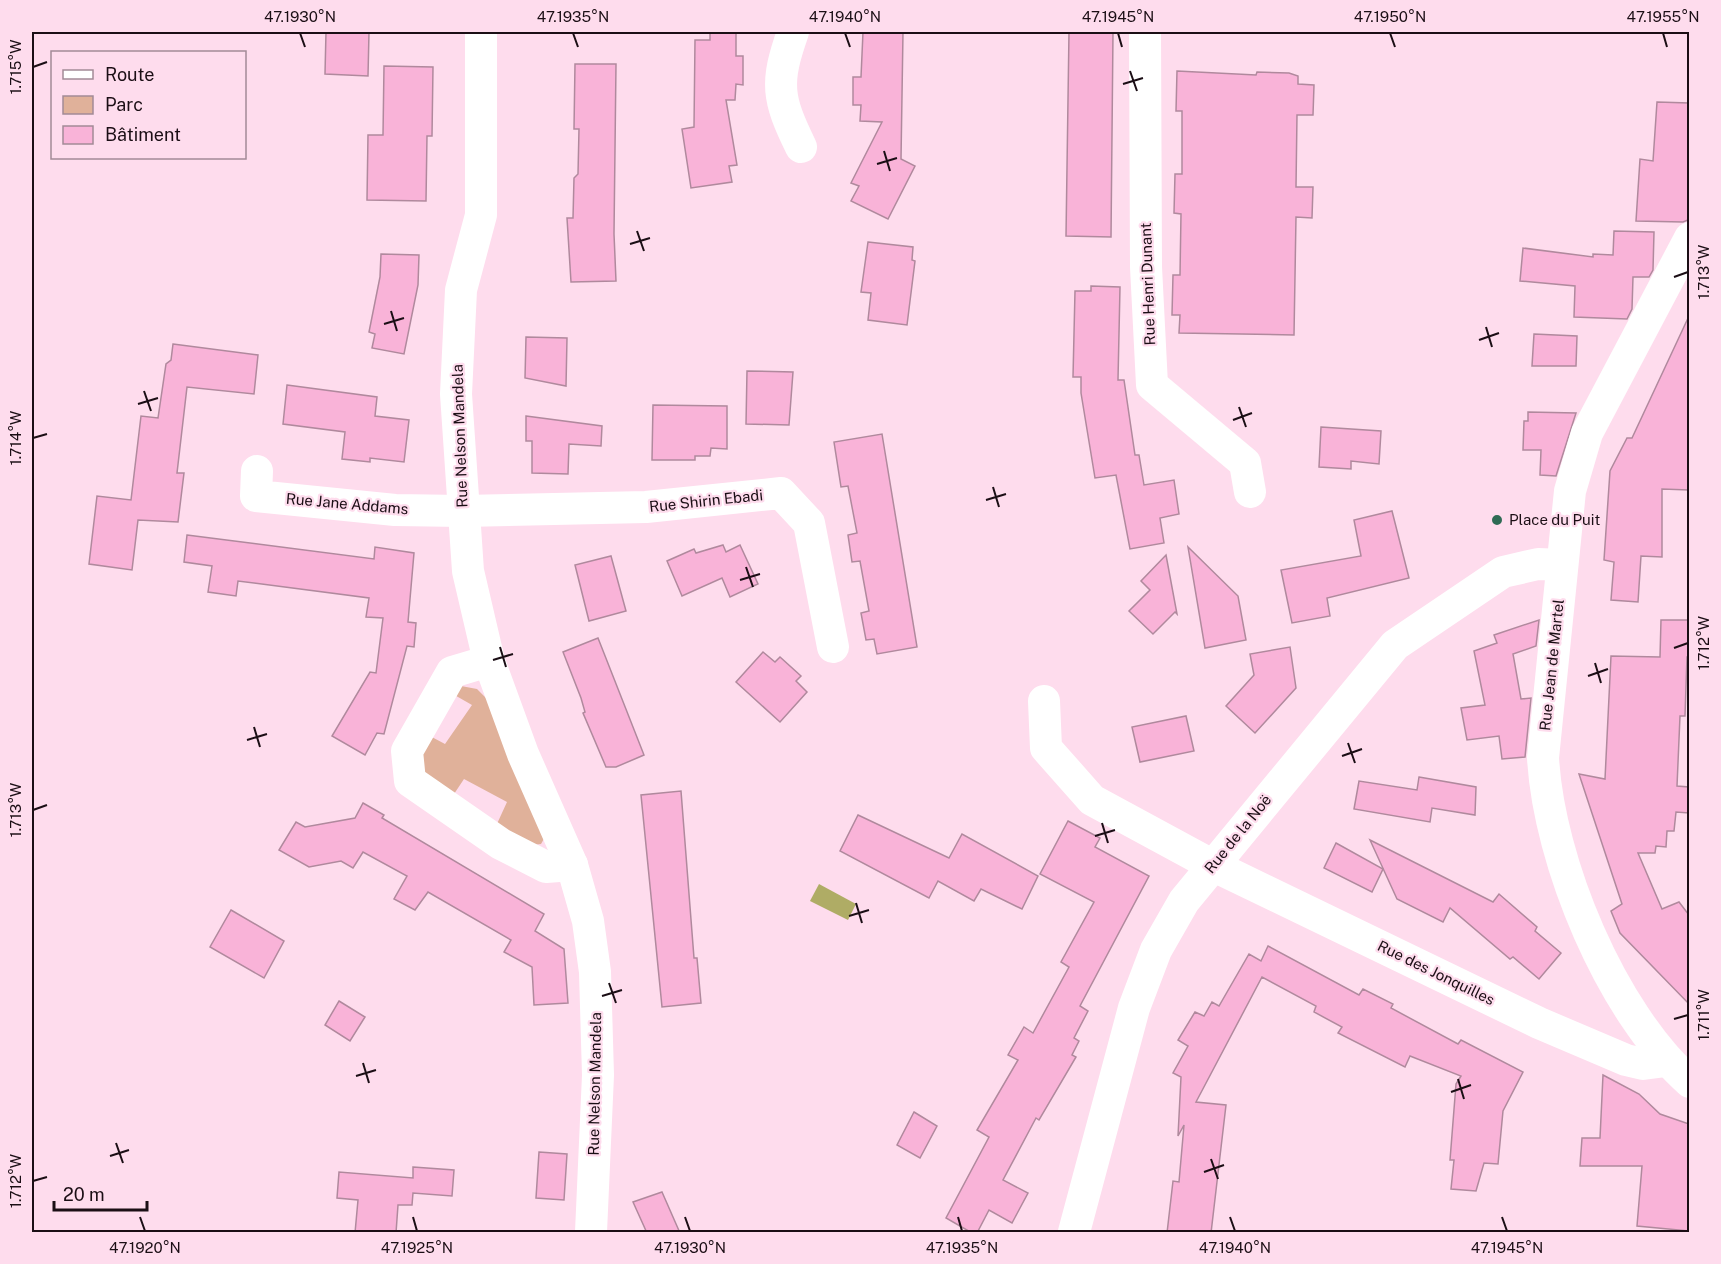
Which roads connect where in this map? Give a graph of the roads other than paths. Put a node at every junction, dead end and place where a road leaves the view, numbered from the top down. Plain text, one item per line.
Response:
1 (481, 32) edge
2 (793, 32) edge
3 (1145, 32) edge
4 (801, 147) dead end
5 (1689, 238) edge
6 (257, 471) dead end
7 (1250, 492) dead end
8 (463, 511) junction
9 (1562, 565) junction
10 (833, 647) dead end
11 (489, 661) junction
12 (1044, 701) dead end
13 (572, 865) junction
14 (1212, 865) junction
15 (1666, 1061) junction
16 (1689, 1082) edge
17 (591, 1233) edge
18 (1074, 1233) edge

1 - 8 street, Rue Nelson Mandela
2 - 4 street
3 - 7 street, Rue Henri Dunant
5 - 9 street, Rue Jean de Martel
6 - 8 street, Rue Jane Addams
8 - 10 street, Rue Shirin Ebadi
8 - 11 street, Rue Nelson Mandela
9 - 14 street, Rue de la Noë
9 - 15 street, Rue Jean de Martel
11 - 13 street, Rue Nelson Mandela
11 - 13 street
12 - 14 street, Rue des Jonquilles
13 - 17 street, Rue Nelson Mandela
14 - 15 street, Rue des Jonquilles
14 - 18 street, Rue de la Noë
15 - 16 street, Rue Jean de Martel

